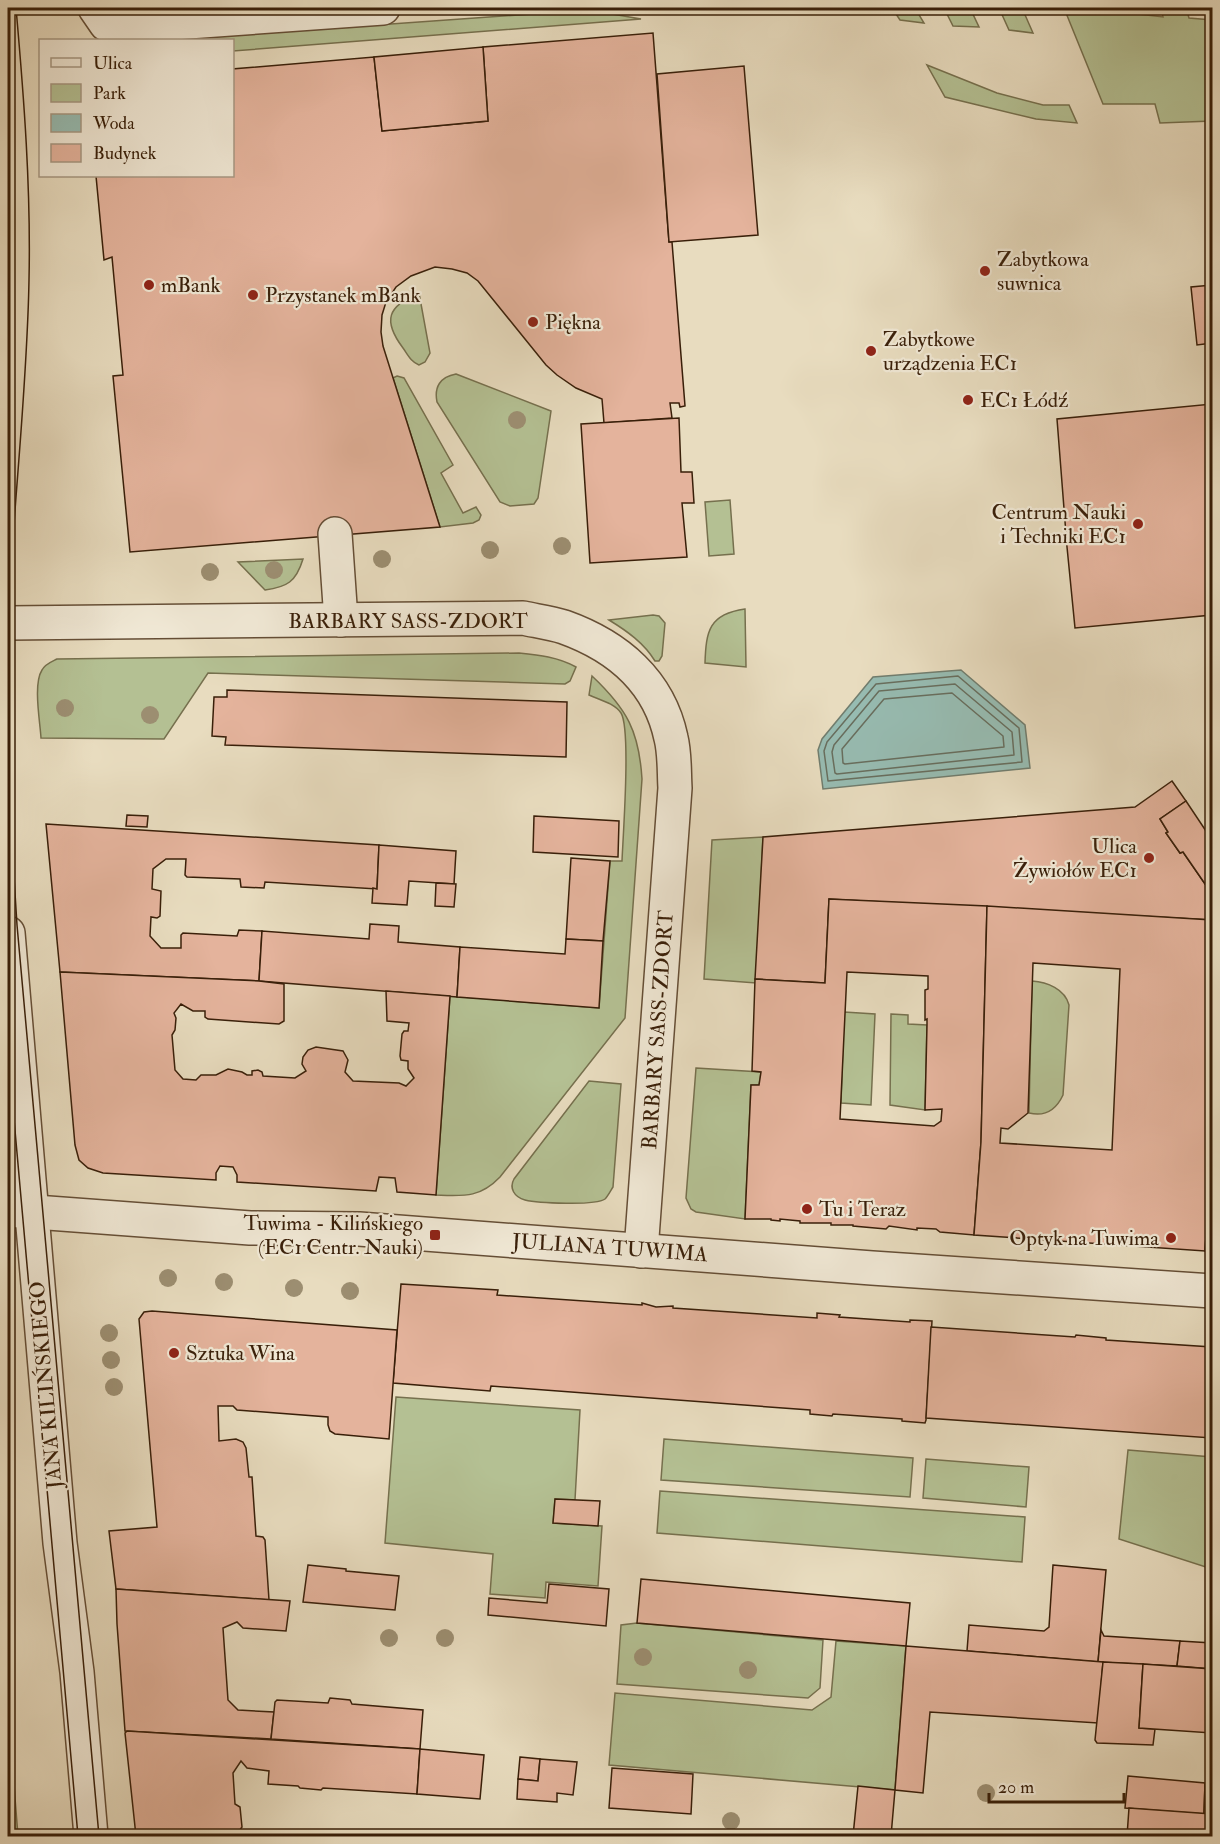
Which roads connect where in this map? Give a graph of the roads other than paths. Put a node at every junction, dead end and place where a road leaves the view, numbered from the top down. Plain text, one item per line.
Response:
1 (95, 8) edge
2 (383, 8) edge
3 (335, 534) dead end
4 (341, 620) junction
5 (8, 623) edge
6 (8, 933) edge
7 (20, 1211) edge
8 (641, 1251) junction
9 (1212, 1291) edge
10 (91, 1836) edge

1 - 2 street
3 - 4 street
4 - 5 street, BARBARY SASS-ZDORT
4 - 8 street, BARBARY SASS-ZDORT
6 - 7 street, JANA KILIŃSKIEGO
7 - 8 street, JULIANA TUWIMA
7 - 10 street, JANA KILIŃSKIEGO
8 - 9 street, JULIANA TUWIMA

